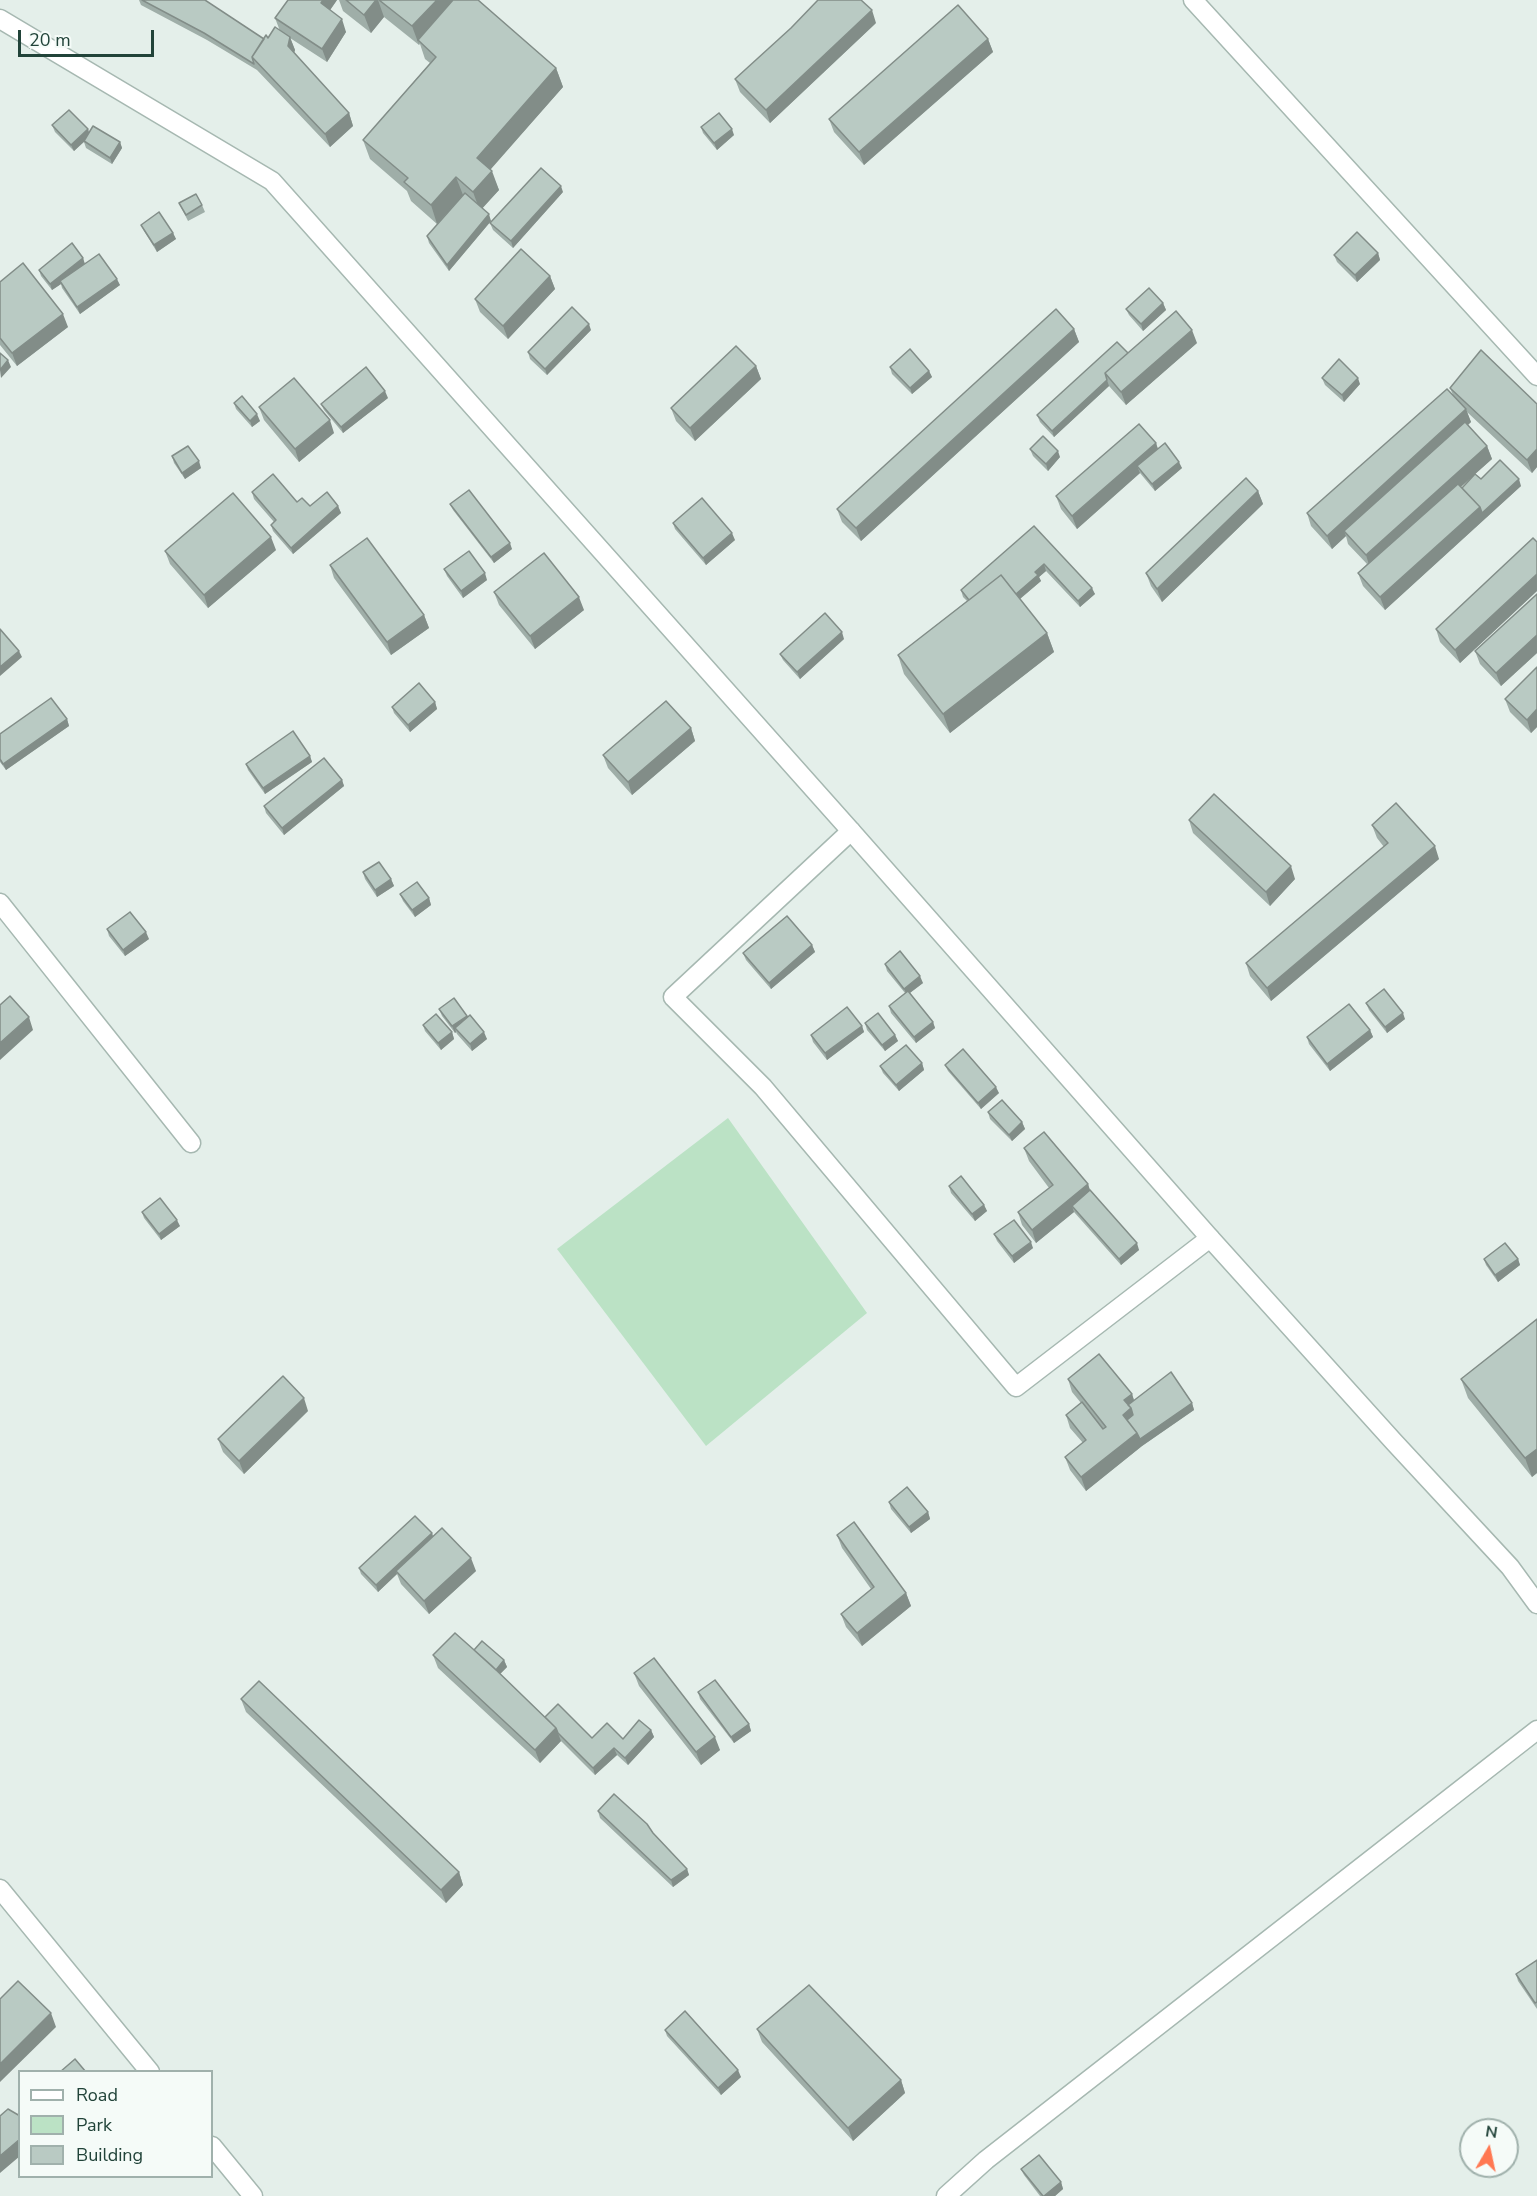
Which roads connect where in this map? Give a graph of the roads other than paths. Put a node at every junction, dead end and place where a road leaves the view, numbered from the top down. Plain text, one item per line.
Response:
1 (1193, 0) edge
2 (0, 19) edge
3 (1537, 376) edge
4 (851, 831) junction
5 (0, 903) edge
6 (191, 1143) dead end
7 (1210, 1238) junction
8 (1537, 1604) edge
9 (1537, 1730) edge
10 (0, 1889) edge
11 (148, 2070) edge
12 (213, 2147) edge
13 (253, 2196) edge
14 (946, 2196) edge

1 - 3 street
2 - 4 street
4 - 7 street
4 - 7 street
5 - 6 street
7 - 8 street
9 - 14 street
10 - 11 street
12 - 13 street

